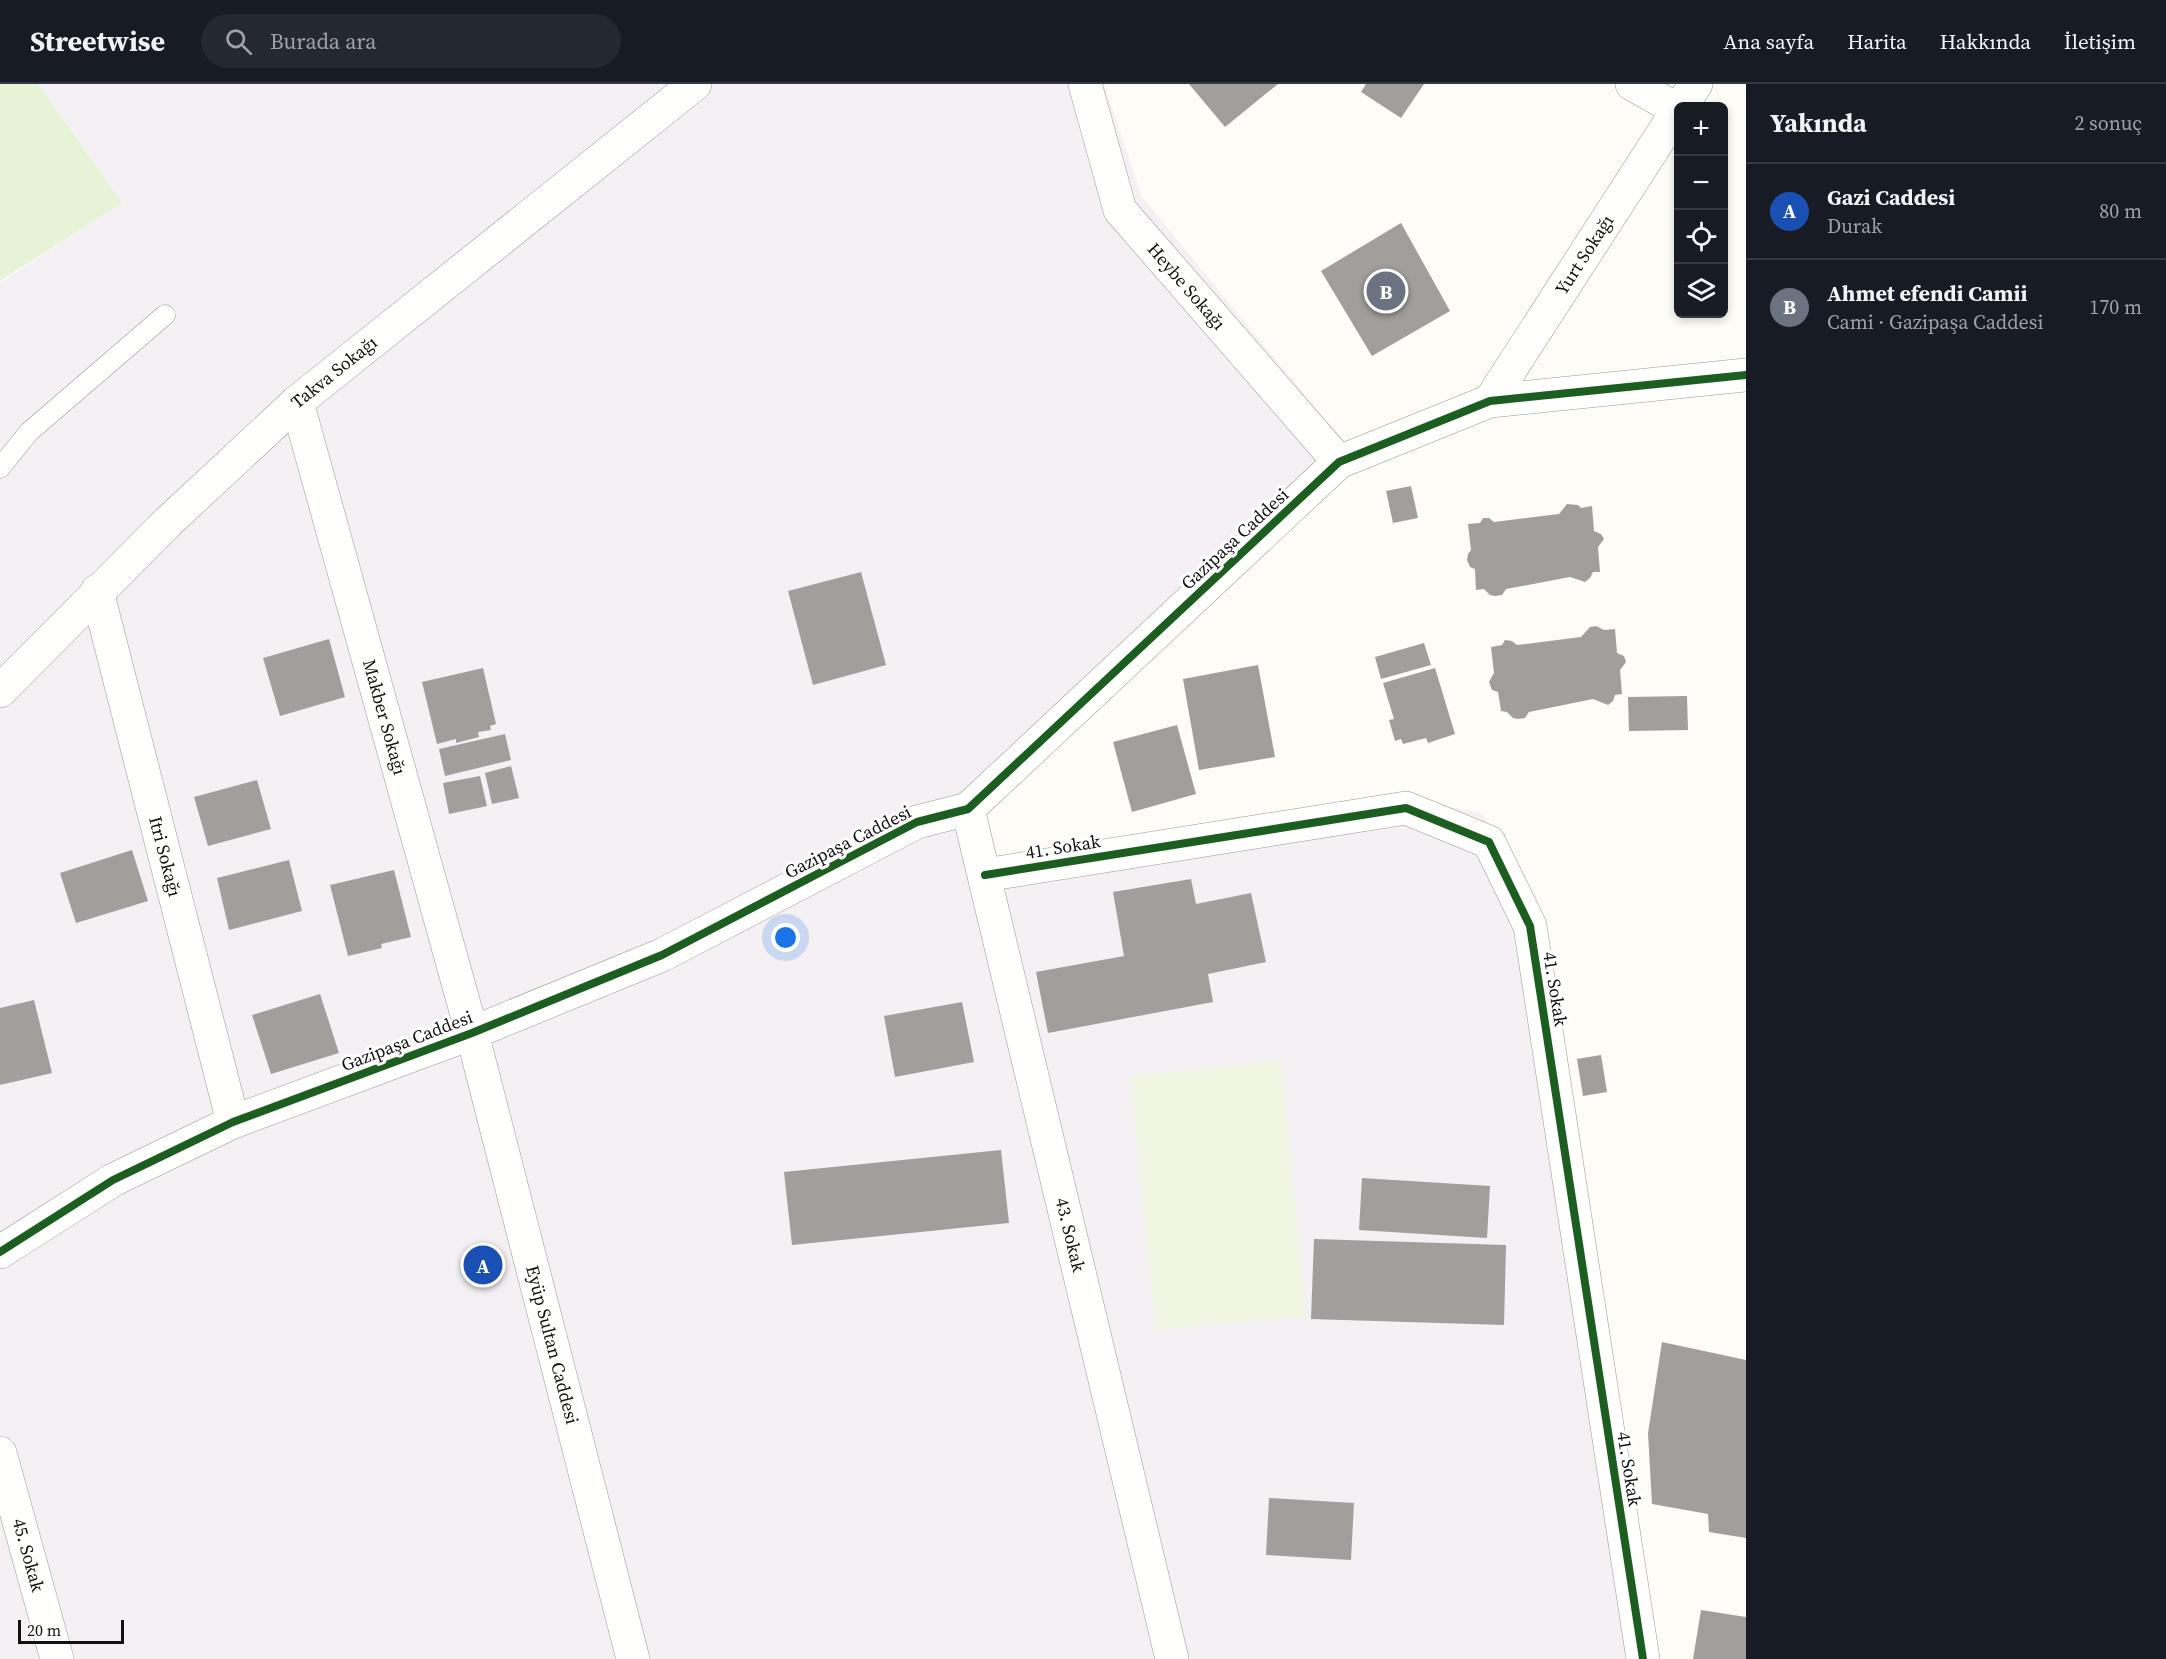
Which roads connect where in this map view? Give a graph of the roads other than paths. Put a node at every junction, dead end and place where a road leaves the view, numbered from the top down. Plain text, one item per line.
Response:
1 (695, 84) edge
2 (1085, 84) edge
3 (1632, 84) edge
4 (1696, 84) edge
5 (1684, 102) edge
6 (1674, 106) edge
7 (1674, 117) edge
8 (165, 315) dead end
9 (1746, 375) edge
10 (1490, 401) junction
11 (297, 402) junction
12 (1340, 462) junction
13 (0, 468) edge
14 (97, 591) junction
15 (0, 691) edge
16 (968, 809) junction
17 (985, 875) junction
18 (472, 1033) junction
19 (233, 1122) junction
20 (0, 1252) edge
21 (0, 1453) edge
22 (57, 1659) edge
23 (633, 1659) edge
24 (1172, 1659) edge
25 (1643, 1659) edge

1 - 11 street, Takva Sokağı
2 - 12 street, Heybe Sokağı
3 - 6 street
4 - 5 street, Yurt Sokağı
7 - 10 street, Yurt Sokağı
8 - 13 lane
9 - 10 street, Gazipaşa Caddesi
10 - 12 street, Gazipaşa Caddesi
11 - 14 street, Takva Sokağı
11 - 18 street, Makber Sokağı
12 - 16 street, Gazipaşa Caddesi
14 - 15 street, Takva Sokağı
14 - 19 street, Itri Sokağı
16 - 17 street, 43. Sokak
16 - 18 street, Gazipaşa Caddesi
17 - 24 street, 43. Sokak
17 - 25 street, 41. Sokak
18 - 19 street, Gazipaşa Caddesi
18 - 23 street, Eyüp Sultan Caddesi
19 - 20 street, Gazipaşa Caddesi
21 - 22 street, 45. Sokak

